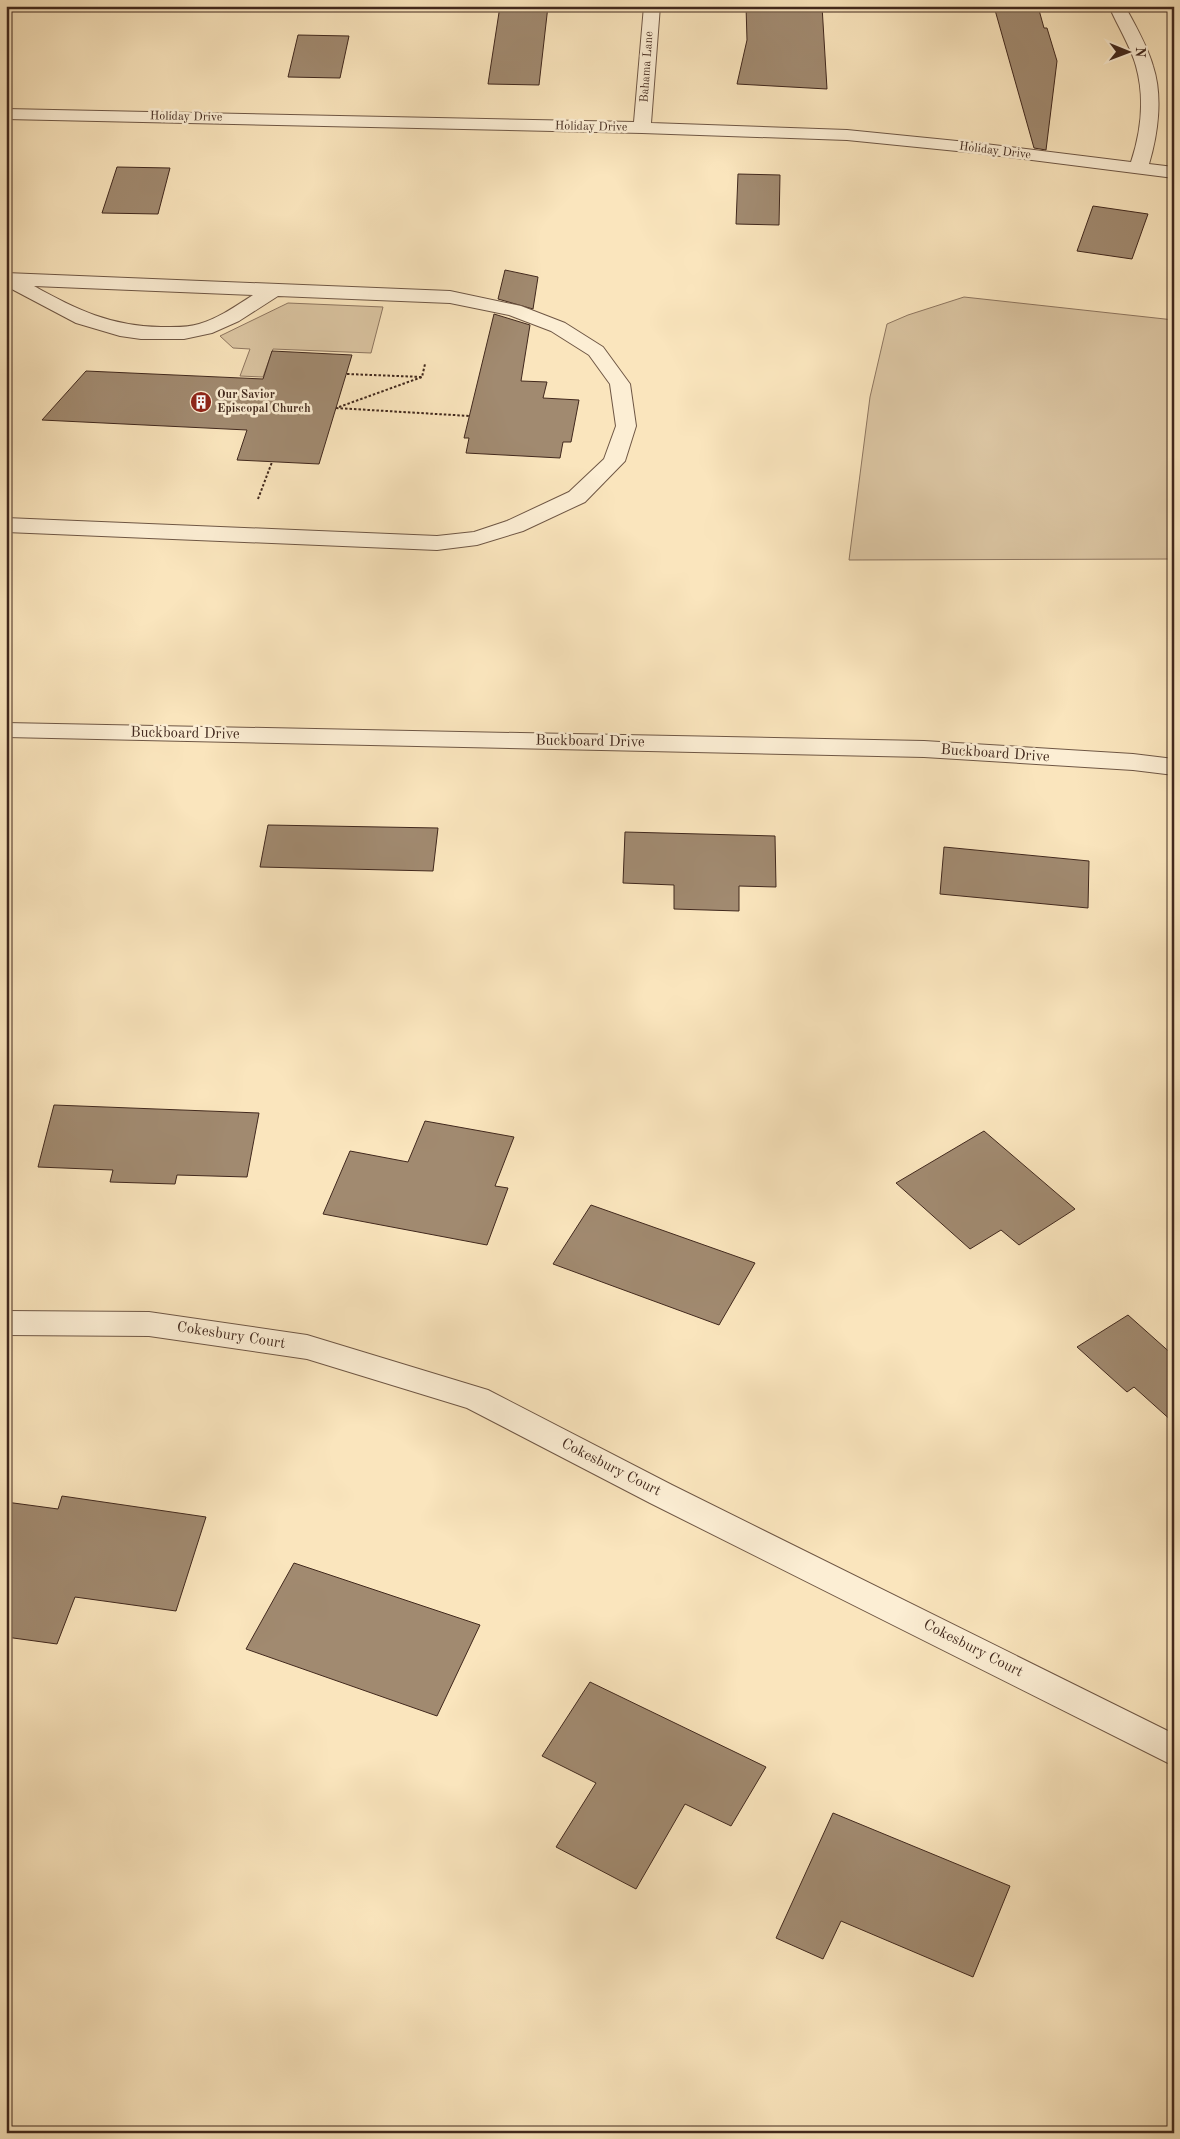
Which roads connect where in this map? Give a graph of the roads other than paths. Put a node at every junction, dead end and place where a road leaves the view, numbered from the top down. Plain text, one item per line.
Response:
1 (652, 6) edge
2 (1117, 6) edge
3 (6, 114) edge
4 (642, 128) junction
5 (1138, 169) junction
6 (1174, 173) edge
7 (6, 279) edge
8 (274, 290) junction
9 (6, 525) edge
10 (6, 730) edge
11 (1174, 767) edge
12 (6, 1323) edge
13 (1174, 1751) edge

1 - 4 street, Bahama Lane
2 - 5 street
3 - 4 street, Holiday Drive
4 - 5 street, Holiday Drive
5 - 6 street, Holiday Drive
7 - 8 street
7 - 8 street
8 - 9 street
10 - 11 street, Buckboard Drive
12 - 13 street, Cokesbury Court

